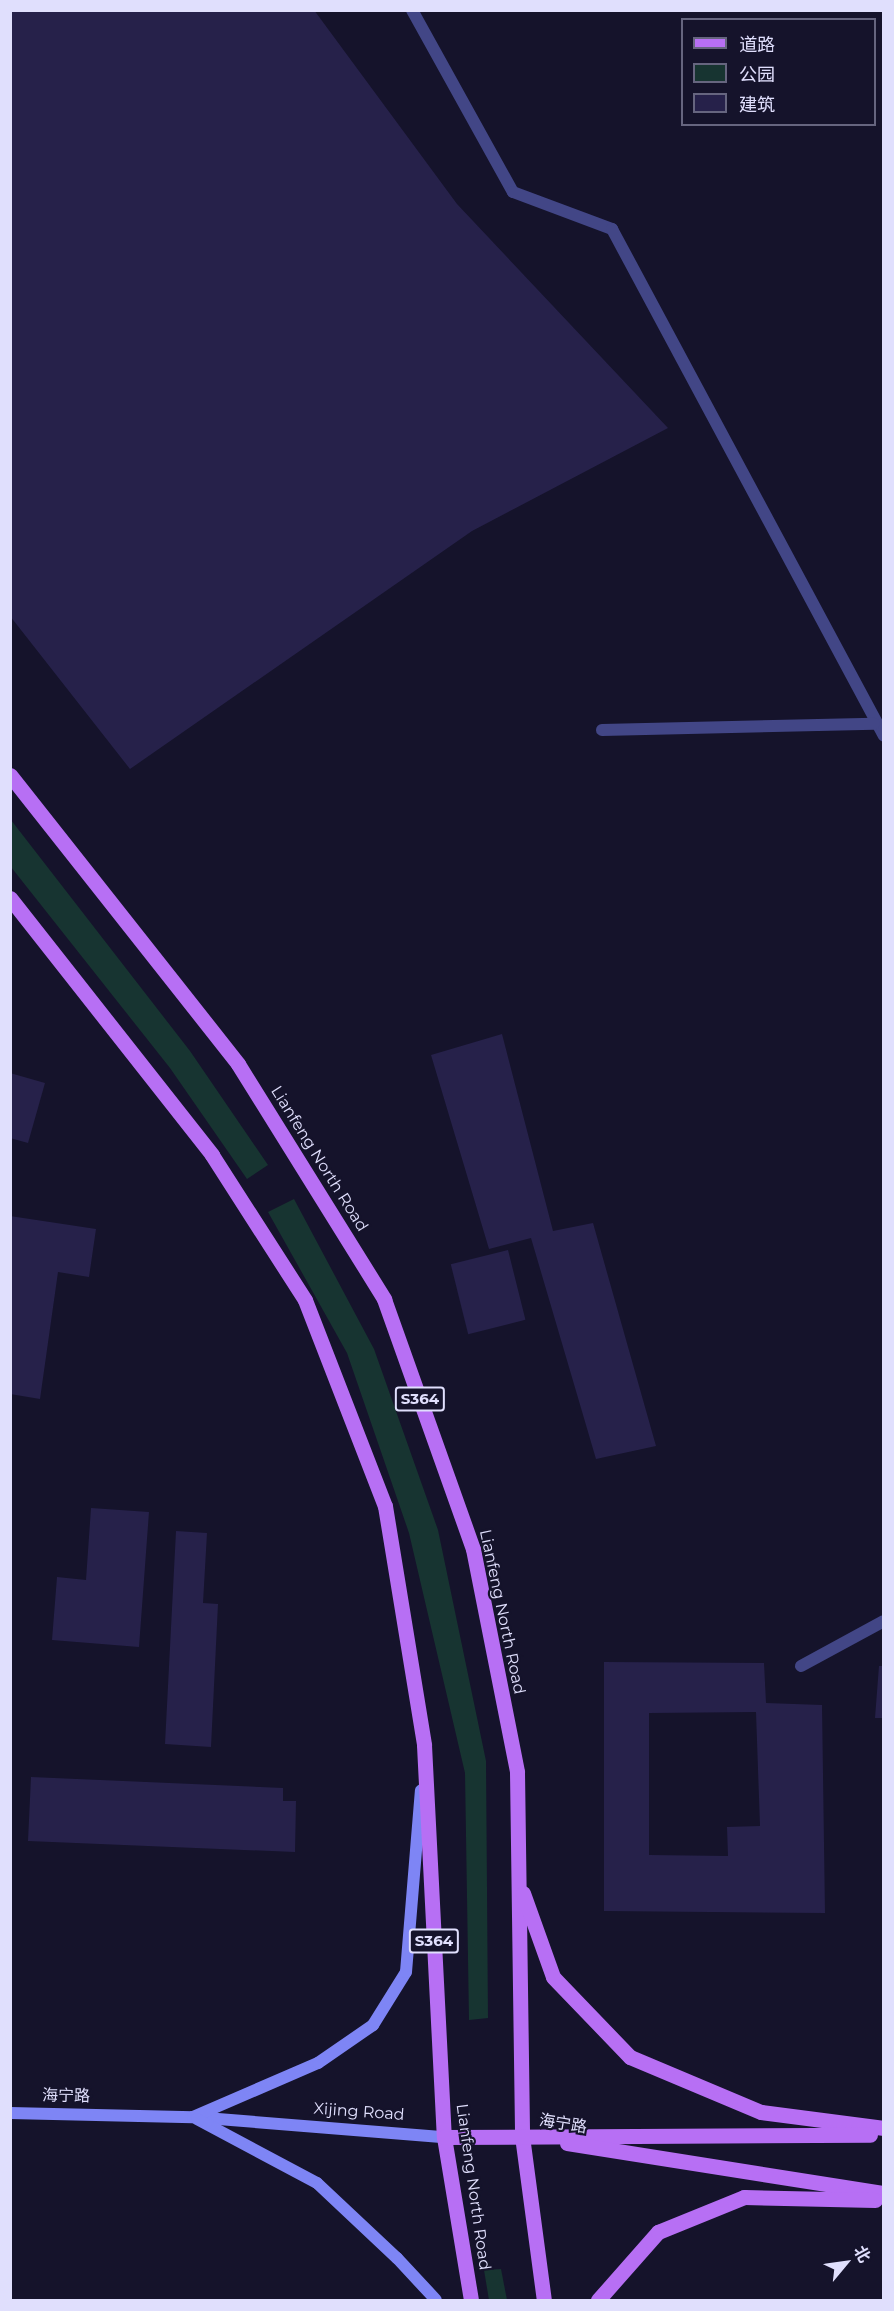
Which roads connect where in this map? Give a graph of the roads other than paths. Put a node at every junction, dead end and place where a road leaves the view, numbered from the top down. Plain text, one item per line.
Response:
1 (412, 10) edge
2 (874, 724) junction
3 (602, 730) dead end
4 (884, 736) edge
5 (10, 775) edge
6 (10, 898) edge
7 (884, 1621) edge
8 (801, 1666) dead end
9 (424, 1745) junction
10 (517, 1772) junction
11 (10, 2113) edge
12 (193, 2117) junction
13 (884, 2128) edge
14 (884, 2134) edge
15 (522, 2136) junction
16 (444, 2137) junction
17 (884, 2193) edge
18 (884, 2200) edge
19 (436, 2301) edge
20 (471, 2301) edge
21 (543, 2301) edge
22 (598, 2301) edge

1 - 2 street
2 - 3 street
2 - 4 street
5 - 10 main road, Lianfeng North Road / S364
6 - 9 main road, Lianfeng North Road / S364
7 - 8 street
9 - 12 main road
9 - 16 main road, Lianfeng North Road / S364
10 - 13 main road
10 - 15 main road, Lianfeng North Road / S364
11 - 12 main road, 海宁路
12 - 16 main road, Xijing Road
12 - 19 main road
14 - 15 main road, 海宁路
15 - 16 main road, Xijing Road
15 - 17 main road, 海宁路
15 - 21 main road, Lianfeng North Road / S364
16 - 20 main road, Lianfeng North Road / S364
18 - 22 main road

